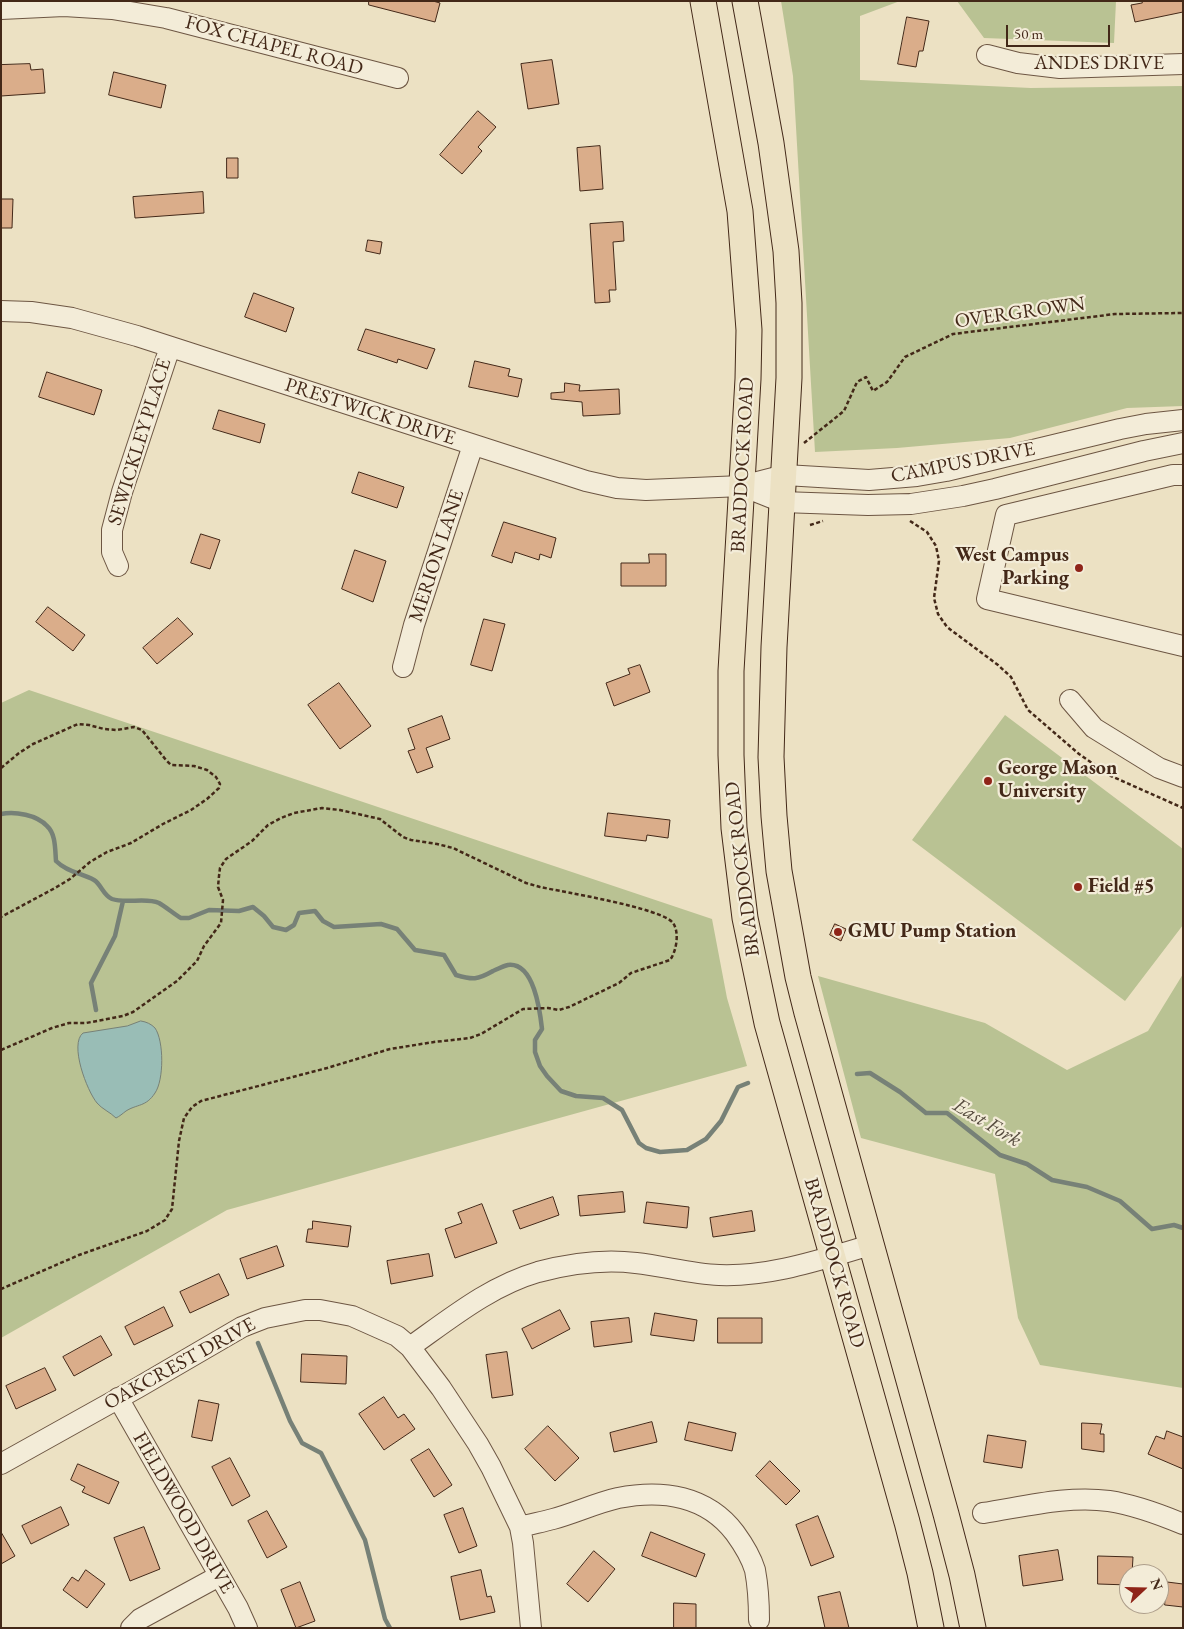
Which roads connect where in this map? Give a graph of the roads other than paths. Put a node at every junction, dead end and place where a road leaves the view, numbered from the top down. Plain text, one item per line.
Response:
1 (703, 1) edge
2 (745, 1) edge
3 (1, 9) edge
4 (987, 54) dead end
5 (1183, 64) edge
6 (398, 78) dead end
7 (1, 311) edge
8 (170, 347) junction
9 (1183, 420) edge
10 (1183, 443) edge
11 (473, 445) junction
12 (784, 475) junction
13 (1183, 475) edge
14 (742, 486) junction
15 (782, 502) junction
16 (118, 566) dead end
17 (1183, 646) edge
18 (403, 667) dead end
19 (1070, 700) dead end
20 (1183, 777) edge
21 (871, 1245) junction
22 (832, 1256) junction
23 (410, 1346) junction
24 (118, 1398) junction
25 (1, 1464) edge
26 (983, 1513) dead end
27 (1183, 1524) edge
28 (520, 1527) junction
29 (219, 1576) junction
30 (759, 1620) dead end
31 (131, 1628) edge
32 (247, 1628) edge
33 (531, 1628) edge
34 (931, 1628) edge
35 (973, 1628) edge

1 - 14 main road, BRADDOCK ROAD
2 - 12 main road, BRADDOCK ROAD
3 - 6 street, FOX CHAPEL ROAD
4 - 5 street, ANDES DRIVE
7 - 8 street, PRESTWICK DRIVE
8 - 11 street, PRESTWICK DRIVE
8 - 16 street, SEWICKLEY PLACE
9 - 12 street, CAMPUS DRIVE
10 - 15 street, CAMPUS DRIVE
11 - 14 street, PRESTWICK DRIVE
11 - 18 street, MERION LANE
12 - 14 street, CAMPUS DRIVE
12 - 15 main road, BRADDOCK ROAD
13 - 17 street
14 - 15 street, CAMPUS DRIVE
14 - 22 main road, BRADDOCK ROAD
15 - 21 main road, BRADDOCK ROAD
19 - 20 street
21 - 22 street
21 - 35 main road, BRADDOCK ROAD
22 - 23 street
22 - 34 main road, BRADDOCK ROAD
23 - 24 street, OAKCREST DRIVE
23 - 28 street, OAKCREST DRIVE
24 - 25 street, OAKCREST DRIVE
24 - 29 street, FIELDWOOD DRIVE
26 - 27 street
28 - 30 street
28 - 33 street, OAKCREST DRIVE
29 - 31 street
29 - 32 street, FIELDWOOD DRIVE

